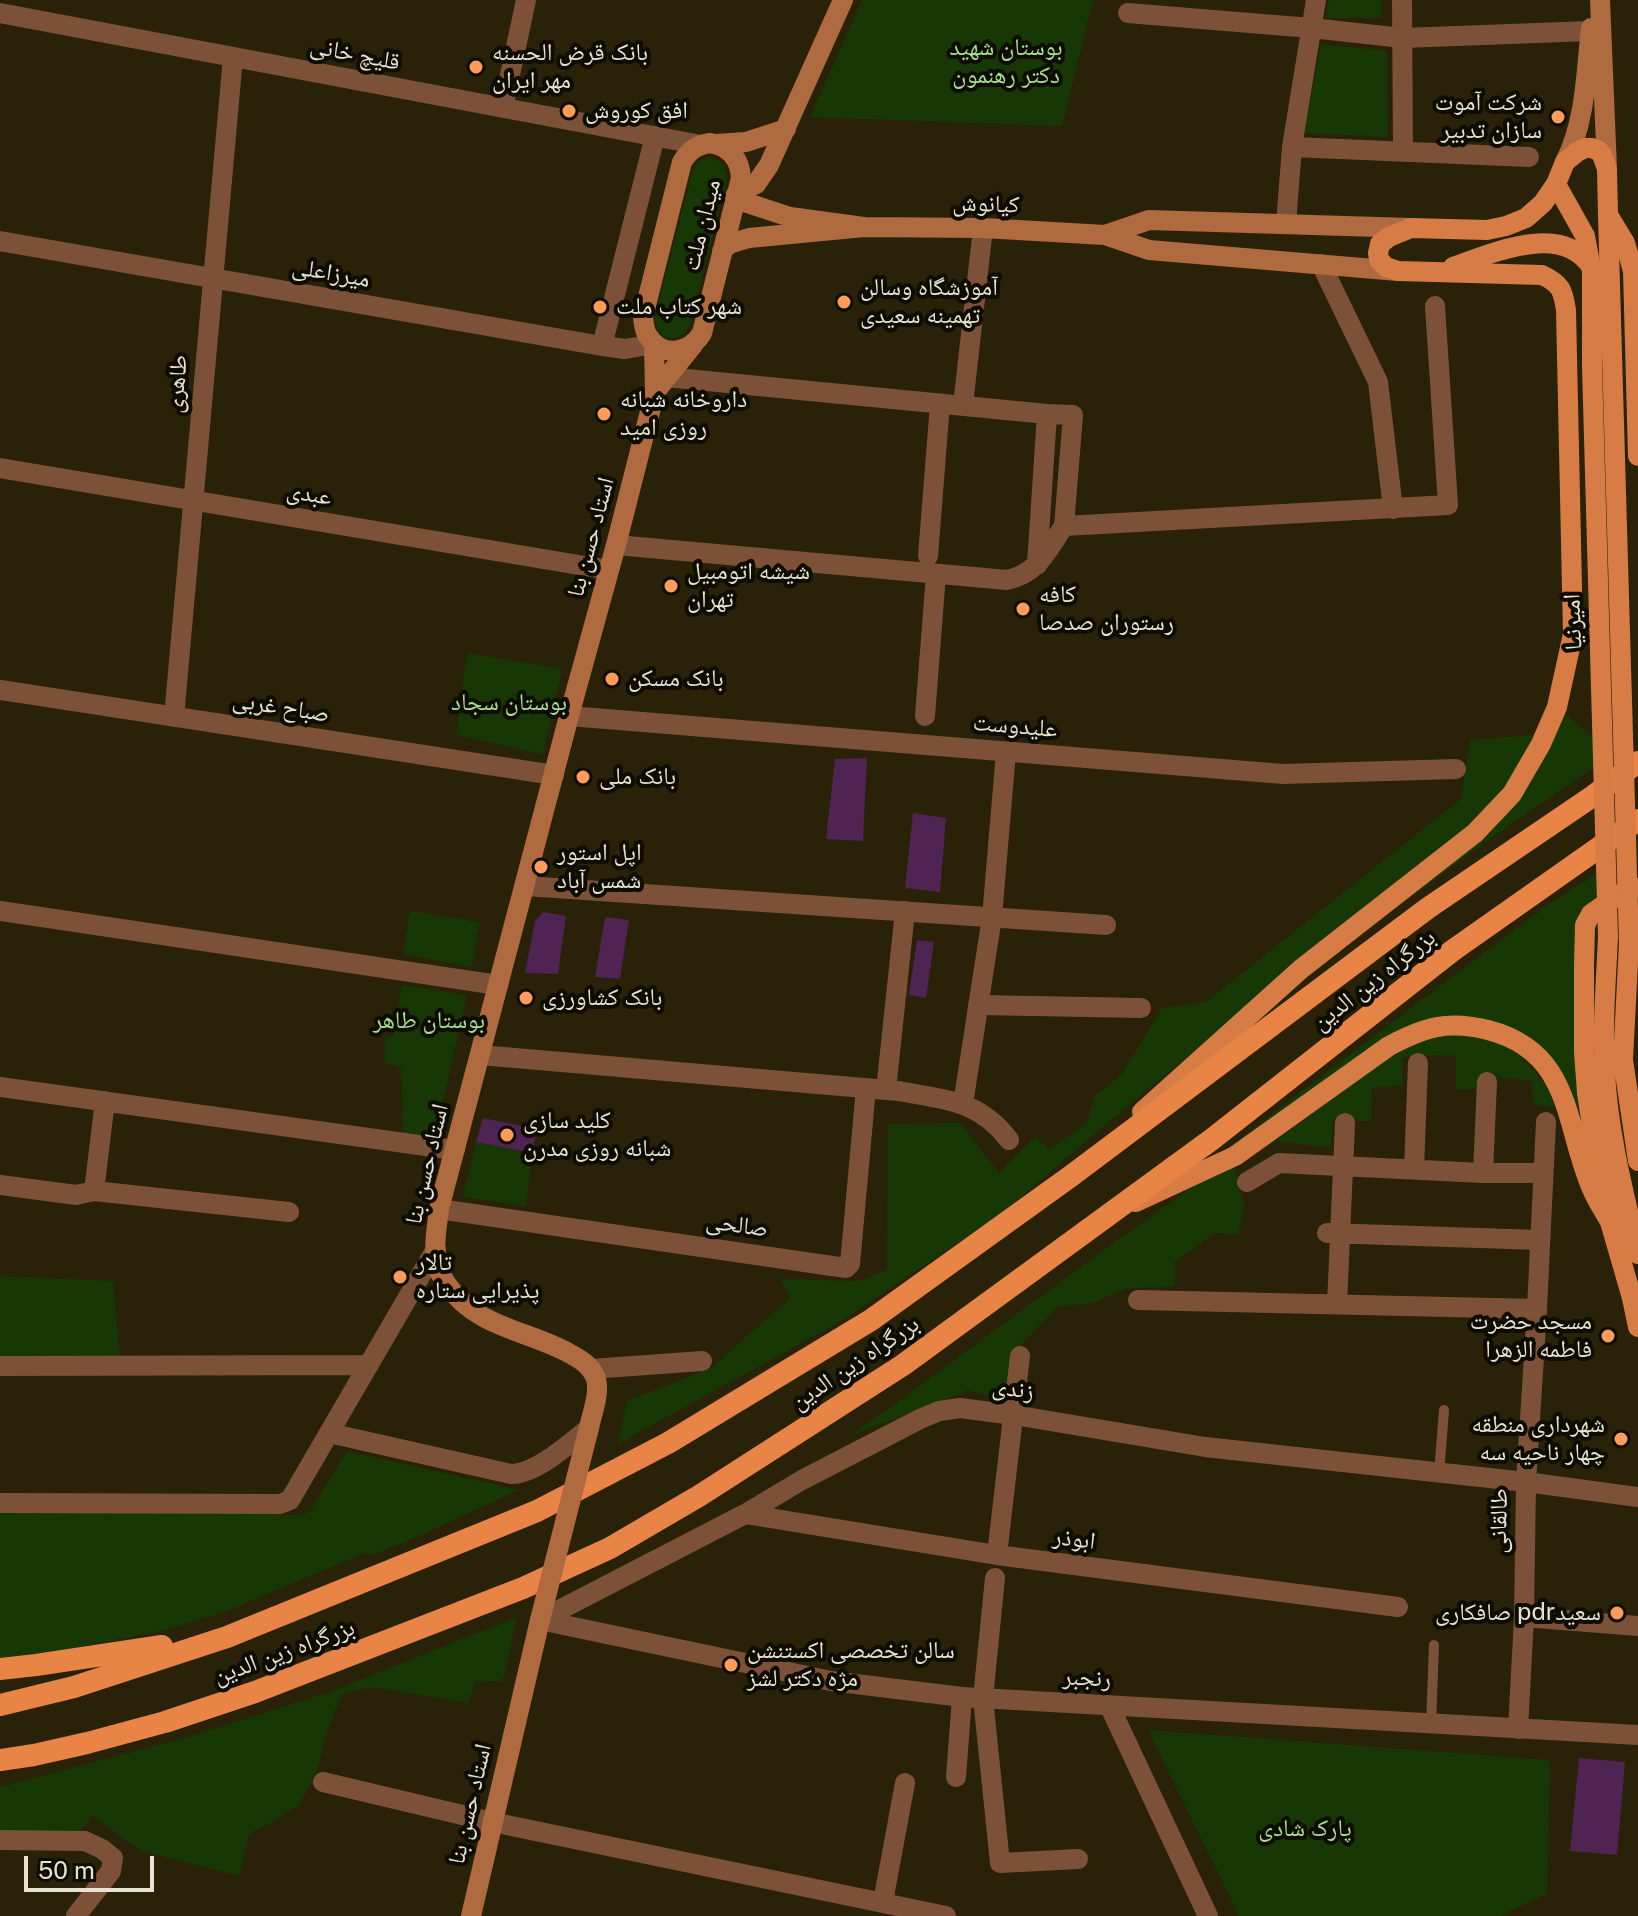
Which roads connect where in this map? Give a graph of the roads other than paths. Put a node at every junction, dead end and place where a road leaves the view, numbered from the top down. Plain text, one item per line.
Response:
1 (526, 0) edge
2 (843, 0) edge
3 (1316, 0) edge
4 (1402, 0) edge
5 (1597, 0) edge
6 (0, 13) edge
7 (1128, 13) dead end
8 (1311, 28) junction
9 (1590, 31) junction
10 (1403, 38) junction
11 (233, 57) junction
12 (503, 108) junction
13 (786, 129) junction
14 (655, 136) junction
15 (705, 144) junction
16 (1292, 147) junction
17 (1403, 152) junction
18 (1529, 157) dead end
19 (1565, 162) junction
20 (1607, 169) junction
21 (1556, 184) junction
22 (735, 196) junction
23 (1608, 215) junction
24 (1286, 224) junction
25 (864, 227) junction
26 (983, 228) junction
27 (1411, 228) junction
28 (1105, 235) junction
29 (0, 241) edge
30 (722, 251) junction
31 (1321, 264) junction
32 (1592, 268) junction
33 (1398, 271) junction
34 (1437, 272) junction
35 (213, 278) junction
36 (1435, 306) dead end
37 (694, 343) junction
38 (654, 344) junction
39 (602, 346) junction
40 (660, 384) junction
41 (940, 404) junction
42 (963, 405) junction
43 (1047, 414) junction
44 (1638, 456) edge
45 (0, 468) edge
46 (192, 501) junction
47 (1393, 509) junction
48 (1064, 526) junction
49 (616, 545) junction
50 (932, 565) junction
51 (1036, 565) junction
52 (609, 570) junction
53 (0, 690) edge
54 (569, 716) junction
55 (925, 716) dead end
56 (174, 717) junction
57 (1006, 752) junction
58 (1638, 762) edge
59 (1456, 769) dead end
60 (554, 775) junction
61 (1638, 820) edge
62 (525, 886) junction
63 (1638, 888) edge
64 (0, 911) edge
65 (905, 911) junction
66 (992, 917) junction
67 (1106, 925) dead end
68 (498, 985) junction
69 (978, 1005) junction
70 (1141, 1008) dead end
71 (480, 1055) junction
72 (1418, 1063) dead end
73 (1487, 1082) dead end
74 (0, 1087) edge
75 (876, 1089) junction
76 (105, 1101) junction
77 (963, 1104) junction
78 (1546, 1122) dead end
79 (1345, 1123) dead end
80 (1009, 1140) dead end
81 (455, 1150) junction
82 (1638, 1161) edge
83 (1343, 1166) junction
84 (1414, 1169) junction
85 (1483, 1173) junction
86 (1543, 1173) junction
87 (1071, 1176) junction
88 (1247, 1182) dead end
89 (0, 1185) edge
90 (94, 1191) junction
91 (439, 1209) junction
92 (289, 1212) dead end
93 (1103, 1217) junction
94 (1610, 1222) junction
95 (1334, 1234) junction
96 (1540, 1240) junction
97 (436, 1249) junction
98 (1638, 1254) edge
99 (1138, 1300) dead end
100 (1337, 1304) junction
101 (1537, 1309) junction
102 (1638, 1327) edge
103 (1020, 1356) dead end
104 (702, 1361) dead end
105 (369, 1365) junction
106 (0, 1366) edge
107 (591, 1369) junction
108 (1444, 1410) dead end
109 (1014, 1415) junction
110 (589, 1428) junction
111 (329, 1433) junction
112 (1439, 1474) junction
113 (1526, 1482) junction
114 (1638, 1497) edge
115 (0, 1503) edge
116 (745, 1514) junction
117 (997, 1555) junction
118 (995, 1578) dead end
119 (1398, 1607) dead end
120 (1524, 1617) junction
121 (540, 1620) junction
122 (1638, 1626) edge
123 (227, 1637) junction
124 (1434, 1645) dead end
125 (0, 1669) edge
126 (962, 1697) junction
127 (983, 1698) junction
128 (0, 1705) edge
129 (1109, 1705) junction
130 (1431, 1724) junction
131 (1518, 1729) junction
132 (1638, 1735) edge
133 (0, 1763) edge
134 (956, 1777) dead end
135 (323, 1782) dead end
136 (905, 1783) dead end
137 (492, 1822) junction
138 (0, 1840) edge
139 (1078, 1859) dead end
140 (883, 1902) junction
141 (76, 1916) edge
142 (471, 1916) edge
143 (946, 1916) edge
144 (1208, 1916) edge

1 - 12 street
2 - 13 main road
3 - 8 street
4 - 10 street
5 - 9 main road, امیرنیا
5 - 20 main road, امیرنیا
6 - 11 street, قلیچ خانی
7 - 8 street
8 - 10 street
8 - 16 street
9 - 10 street
9 - 19 main road, امیرنیا
10 - 17 street
11 - 12 street, قلیچ خانی
11 - 35 street, طاهری
12 - 14 street, قلیچ خانی
13 - 15 main road
13 - 22 main road
14 - 15 street, قلیچ خانی
14 - 39 street
15 - 22 main road, میدان ملت
15 - 38 main road, میدان ملت
16 - 17 street
16 - 24 street
17 - 18 street
19 - 20 main road
19 - 21 main road, امیرنیا
20 - 23 main road, امیرنیا
21 - 27 main road
21 - 32 main road, امیرنیا
22 - 25 main road, کیانوش
22 - 30 main road, میدان ملت
23 - 44 main road
23 - 82 main road, امیرنیا, bridge
24 - 27 main road
24 - 28 main road
25 - 26 main road, کیانوش
25 - 30 main road, کیانوش
26 - 28 main road, کیانوش
26 - 42 street
27 - 33 main road
28 - 31 main road
29 - 35 street, میرزاعلی
30 - 37 main road, میدان ملت
31 - 33 main road
31 - 47 street
32 - 34 main road
32 - 98 main road, امیرنیا, bridge
33 - 34 main road
34 - 87 main road
35 - 39 street, میرزاعلی
35 - 46 street, طاهری
36 - 47 street
37 - 38 main road
37 - 40 main road, میدان ملت
38 - 39 street, میرزاعلی
38 - 40 main road, میدان ملت
40 - 41 street
40 - 49 main road, استاد حسن بنا
41 - 42 street
41 - 50 street
42 - 43 street
43 - 48 street
43 - 51 street
45 - 46 street, عبدی
46 - 52 street, عبدی
46 - 56 street, طاهری
47 - 48 street
48 - 51 street
49 - 50 street
49 - 52 main road, استاد حسن بنا
50 - 51 street
50 - 55 street
52 - 54 main road, استاد حسن بنا
53 - 56 street, صباح غربی
54 - 57 street, علیدوست
54 - 60 main road, استاد حسن بنا
56 - 60 street, صباح غربی
57 - 59 street, علیدوست
57 - 66 street
58 - 87 highway, بزرگراه زین الدین
60 - 62 main road, استاد حسن بنا
61 - 93 highway, بزرگراه زین الدین
62 - 65 street
62 - 68 main road, استاد حسن بنا
63 - 94 main road
64 - 68 street
65 - 66 street
65 - 75 street
66 - 67 street
66 - 69 street
68 - 71 main road, استاد حسن بنا
69 - 70 street
69 - 77 street
71 - 75 street
71 - 81 main road, استاد حسن بنا
72 - 84 street
73 - 85 street
74 - 76 street
75 - 77 street
75 - 91 street, صالحی
76 - 81 street
76 - 90 street
77 - 80 street
78 - 86 street, طالقانی
79 - 83 street
81 - 91 main road, استاد حسن بنا
83 - 84 street
83 - 88 street
83 - 95 street
84 - 85 street
85 - 86 street
86 - 96 street, طالقانی
87 - 123 highway, بزرگراه زین الدین
89 - 90 street
90 - 92 street
91 - 97 main road, استاد حسن بنا
93 - 94 main road
93 - 133 highway, بزرگراه زین الدین
94 - 102 main road
95 - 96 street
95 - 100 street
96 - 101 street, طالقانی
97 - 105 street
97 - 107 main road, استاد حسن بنا
99 - 100 street
100 - 101 street
101 - 113 street, طالقانی
103 - 109 street
104 - 107 street
105 - 106 street
105 - 111 street
107 - 110 main road, استاد حسن بنا
108 - 112 lane
109 - 112 street, زندی
109 - 116 street, زندی
109 - 117 street
110 - 111 street
110 - 121 main road, استاد حسن بنا, bridge
111 - 115 street
112 - 113 street, زندی
113 - 114 street, زندی
113 - 120 street, طالقانی
116 - 117 street, ابوذر
116 - 121 street, زندی
117 - 119 street, ابوذر
118 - 127 street
120 - 122 street
120 - 131 street, طالقانی
121 - 126 street, رنجبر
121 - 137 main road, استاد حسن بنا
123 - 125 highway
123 - 128 highway, بزرگراه زین الدین
124 - 130 lane
126 - 127 street, رنجبر
126 - 134 street
127 - 129 street, رنجبر
127 - 139 street
129 - 130 street, رنجبر
129 - 144 street
130 - 131 street, رنجبر
131 - 132 street, رنجبر
135 - 137 street
136 - 140 street
137 - 140 street
137 - 142 main road, استاد حسن بنا
138 - 141 street
140 - 143 street

